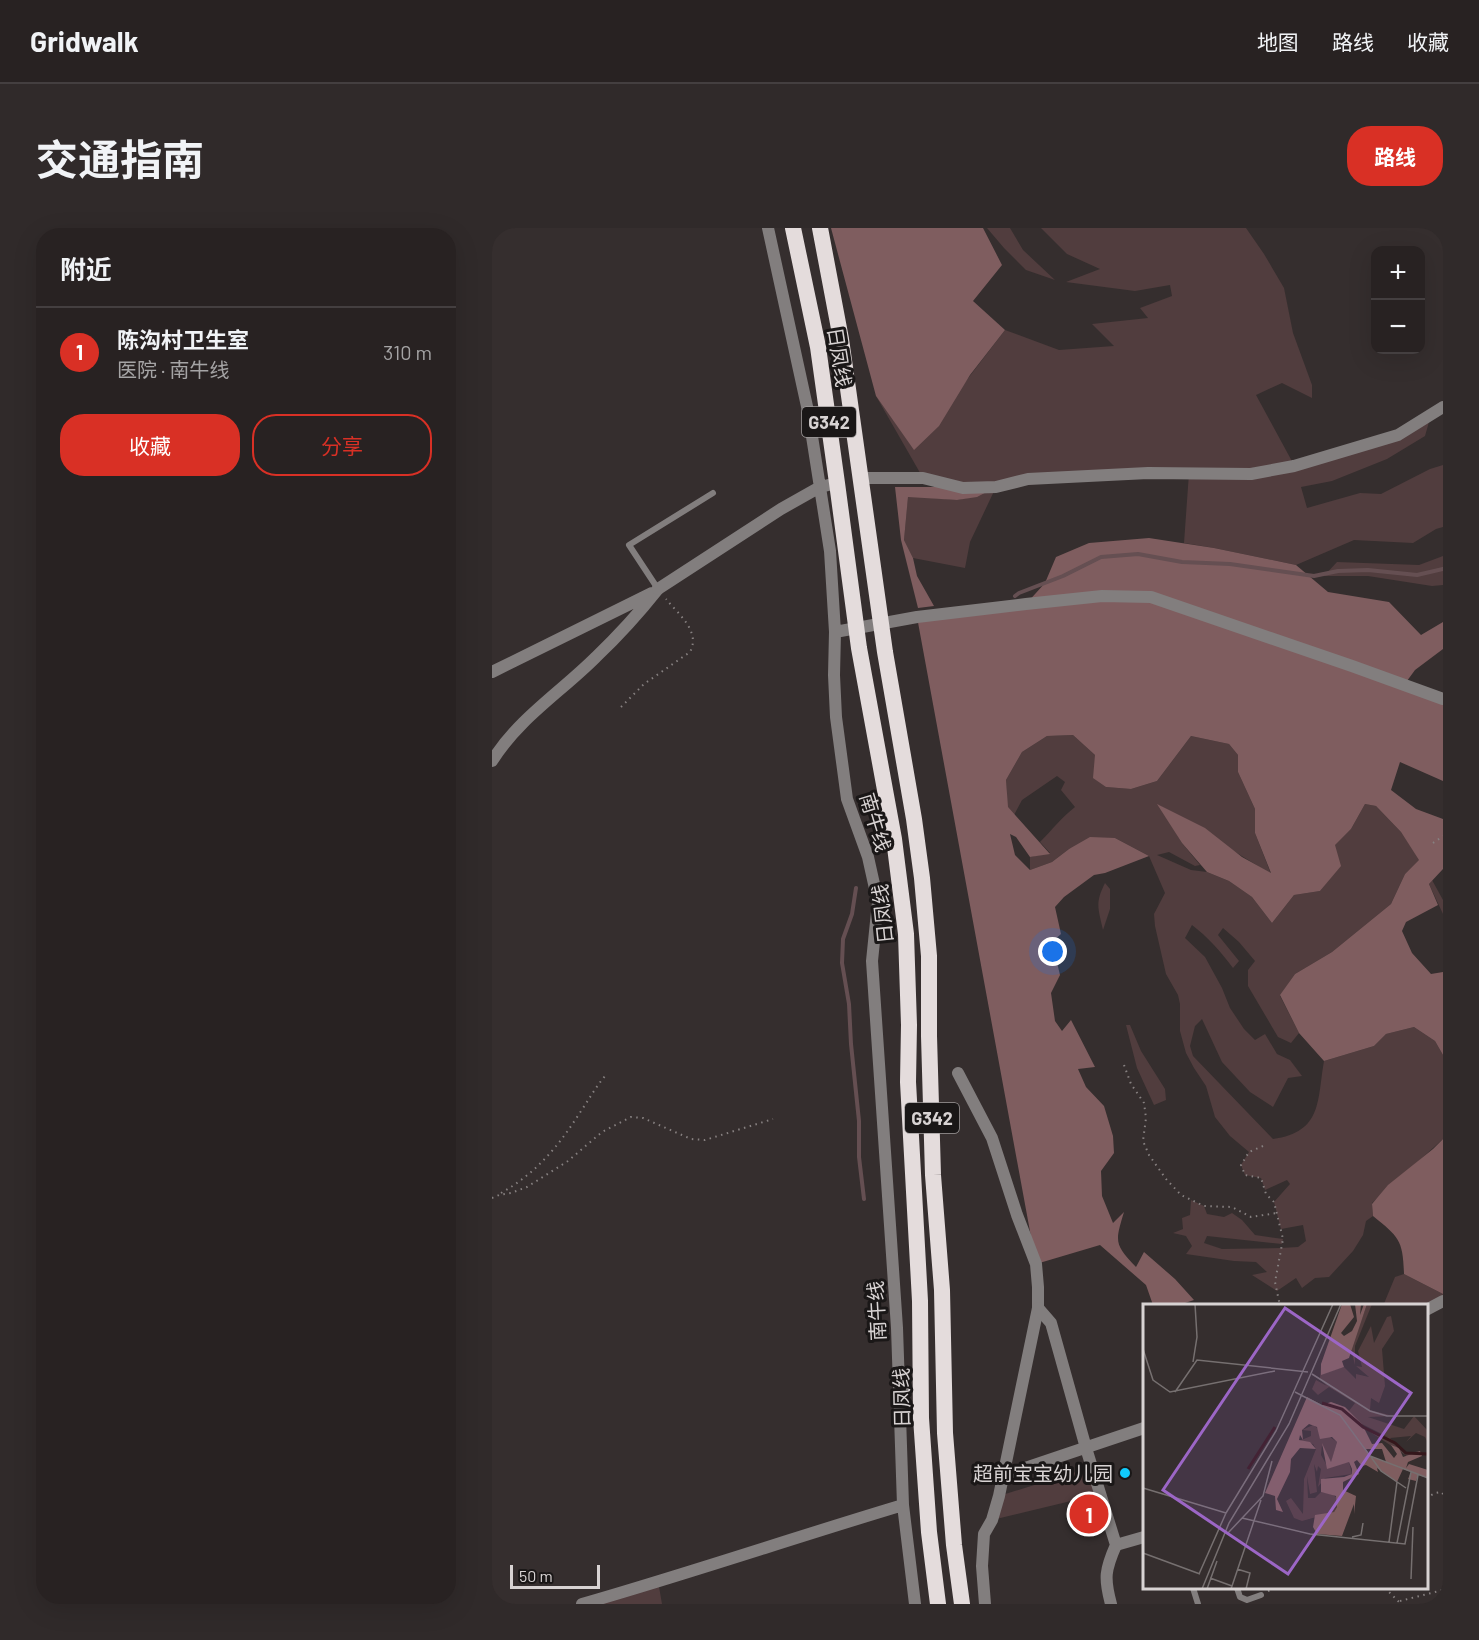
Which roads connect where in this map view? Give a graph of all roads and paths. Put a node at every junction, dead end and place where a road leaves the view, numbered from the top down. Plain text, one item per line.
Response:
1 (768, 228) edge
2 (793, 228) edge
3 (820, 228) edge
4 (1443, 407) edge
5 (861, 478) junction
6 (837, 483) junction
7 (820, 488) junction
8 (714, 493) dead end
9 (658, 589) junction
10 (836, 632) junction
11 (492, 672) edge
12 (1443, 699) edge
13 (621, 707) dead end
14 (493, 757) edge
15 (1443, 836) edge
16 (1432, 843) dead end
17 (1124, 1065) dead end
18 (958, 1073) dead end
19 (605, 1076) dead end
20 (773, 1119) dead end
21 (1263, 1146) dead end
22 (499, 1195) junction
23 (492, 1198) edge
24 (1277, 1213) junction
25 (1443, 1301) edge
26 (1280, 1304) edge
27 (1038, 1308) junction
28 (1428, 1309) edge
29 (1143, 1428) edge
30 (1086, 1448) junction
31 (1004, 1475) junction
32 (1443, 1494) edge
33 (1428, 1497) edge
34 (903, 1505) junction
35 (1143, 1537) edge
36 (1116, 1545) junction
37 (1194, 1589) edge
38 (1238, 1589) edge
39 (1387, 1589) edge
40 (1443, 1590) edge
41 (1261, 1595) dead end
42 (1401, 1602) edge
43 (582, 1604) edge
44 (915, 1604) edge
45 (938, 1604) edge
46 (962, 1604) edge
47 (985, 1604) edge
48 (1112, 1604) edge
49 (1198, 1604) edge

1 - 7 street, 南牛线
2 - 6 highway, 日凤线 / G342
3 - 5 highway, 日凤线 / G342
4 - 5 street
5 - 46 highway, 日凤线 / G342
6 - 7 street
6 - 45 highway, 日凤线 / G342
7 - 9 street
7 - 10 street, 南牛线
8 - 9 lane
9 - 11 street
9 - 13 path
9 - 14 street
10 - 12 street
10 - 34 street, 南牛线
15 - 16 path
17 - 24 path
18 - 27 street
19 - 22 path
20 - 22 path
21 - 24 path
22 - 23 path
24 - 26 path
25 - 28 street
27 - 30 street
27 - 31 street
29 - 30 street
30 - 31 street
30 - 36 street
31 - 47 street
32 - 33 path
34 - 43 street
34 - 44 street, 南牛线
35 - 36 street
36 - 48 street
37 - 49 lane
38 - 41 lane
39 - 42 path
40 - 42 path

